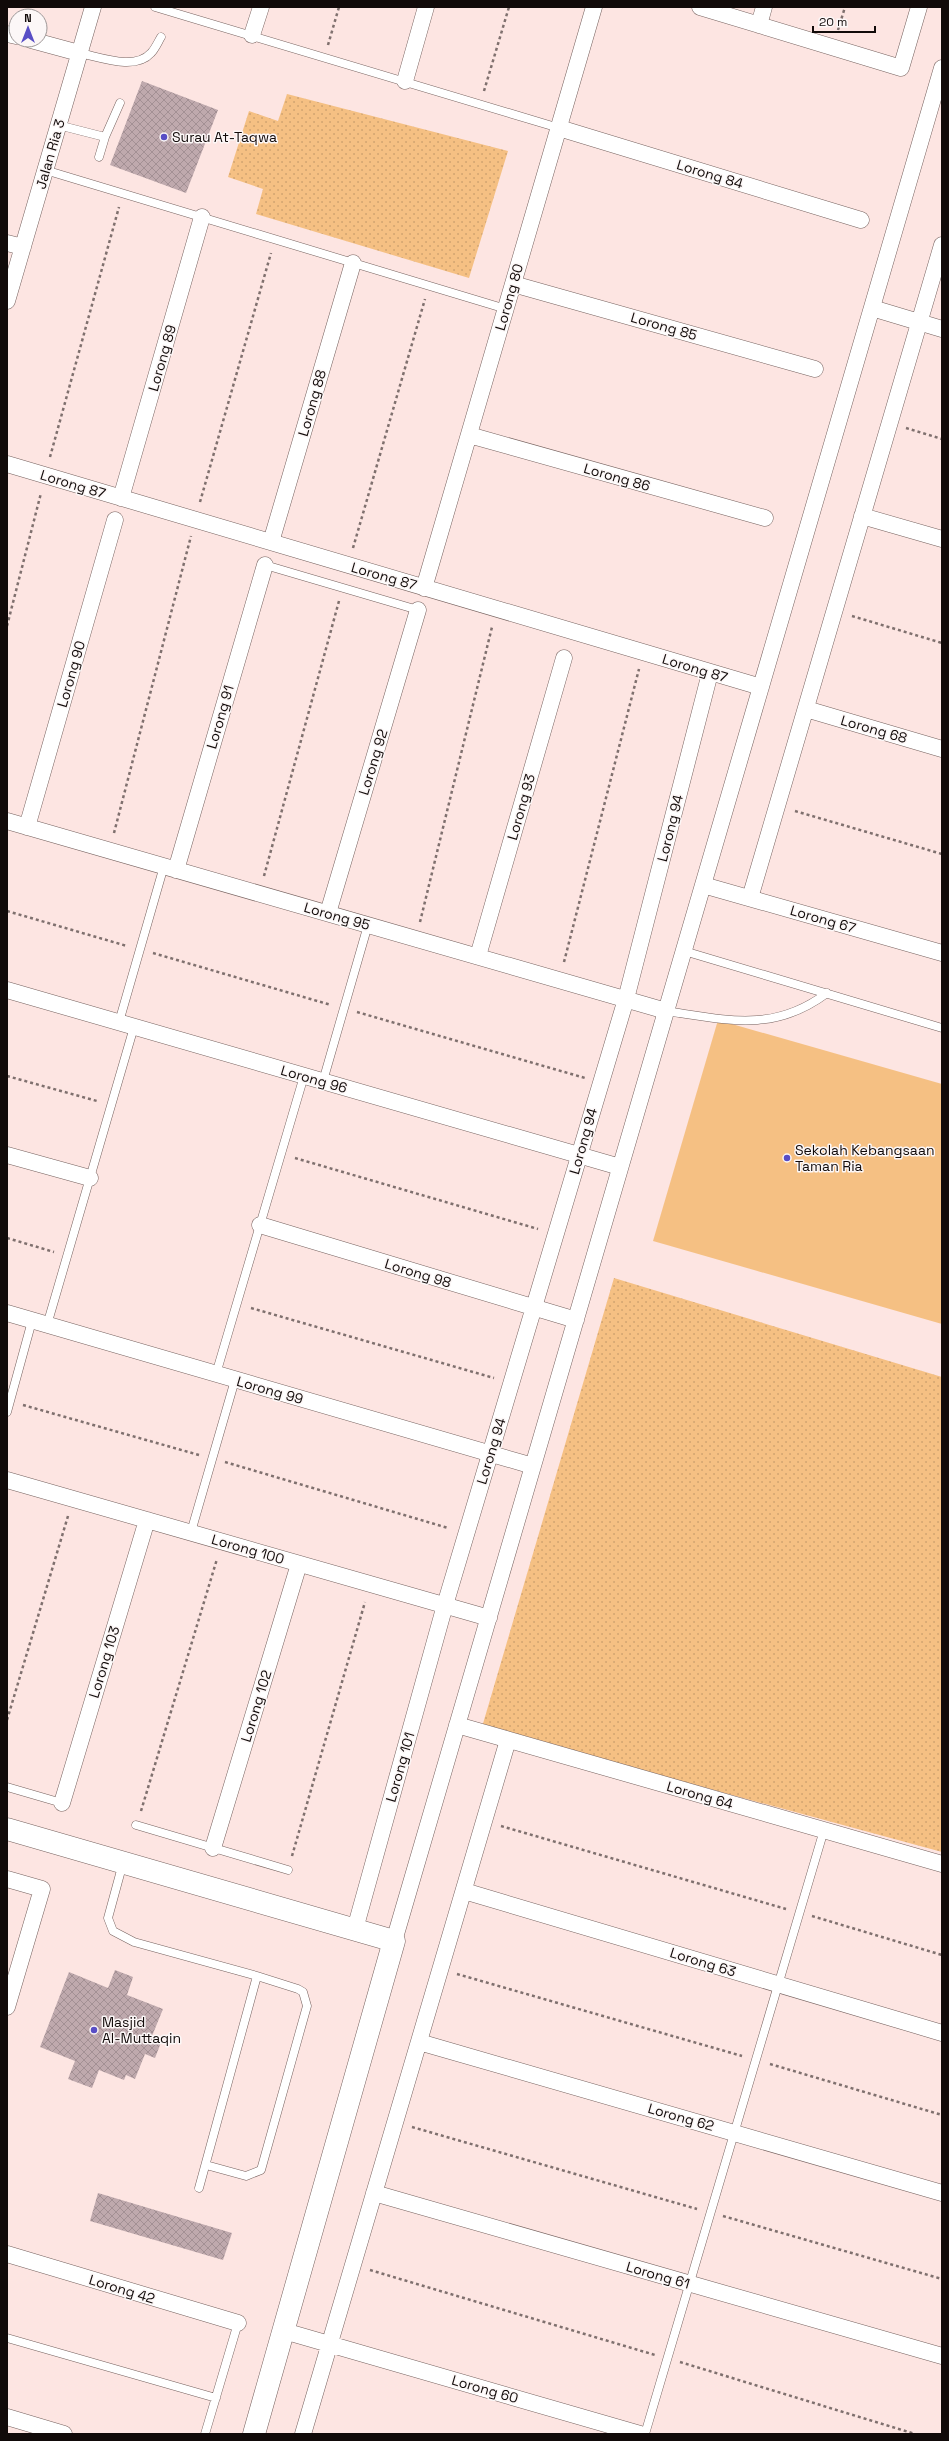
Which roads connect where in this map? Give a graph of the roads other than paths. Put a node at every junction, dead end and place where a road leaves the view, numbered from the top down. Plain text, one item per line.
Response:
1 (93, 7) edge
2 (155, 7) edge
3 (261, 7) edge
4 (426, 7) edge
5 (594, 7) edge
6 (700, 7) edge
7 (764, 7) edge
8 (919, 7) edge
9 (759, 25) junction
10 (252, 35) junction
11 (161, 37) dead end
12 (48, 45) edge
13 (80, 53) junction
14 (942, 68) edge
15 (405, 80) junction
16 (120, 103) dead end
17 (58, 125) junction
18 (558, 128) junction
19 (105, 138) junction
20 (99, 157) dead end
21 (45, 170) junction
22 (202, 217) junction
23 (861, 220) dead end
24 (7, 243) edge
25 (942, 245) edge
26 (23, 247) junction
27 (353, 263) junction
28 (513, 284) junction
29 (7, 301) edge
30 (872, 308) junction
31 (506, 309) junction
32 (919, 322) junction
33 (942, 329) edge
34 (815, 369) dead end
35 (469, 435) junction
36 (7, 464) edge
37 (121, 498) junction
38 (862, 516) junction
39 (765, 518) dead end
40 (115, 520) dead end
41 (942, 540) edge
42 (271, 542) junction
43 (265, 565) joint
44 (424, 588) junction
45 (418, 610) joint
46 (564, 658) dead end
47 (710, 673) junction
48 (761, 687) junction
49 (806, 709) junction
50 (942, 749) edge
51 (7, 821) edge
52 (27, 827) junction
53 (170, 868) junction
54 (703, 885) junction
55 (750, 898) junction
56 (328, 914) junction
57 (368, 925) junction
58 (684, 951) junction
59 (942, 953) edge
60 (478, 956) junction
61 (7, 990) edge
62 (827, 993) junction
63 (626, 999) junction
64 (666, 1011) junction
65 (119, 1022) junction
66 (134, 1027) junction
67 (942, 1028) edge
68 (304, 1076) junction
69 (323, 1081) junction
70 (7, 1155) edge
71 (579, 1155) junction
72 (620, 1167) junction
73 (90, 1178) junction
74 (260, 1225) junction
75 (534, 1307) junction
76 (7, 1313) edge
77 (576, 1320) junction
78 (40, 1323) junction
79 (216, 1374) junction
80 (236, 1380) junction
81 (7, 1412) edge
82 (490, 1454) junction
83 (533, 1466) junction
84 (7, 1480) edge
85 (147, 1520) junction
86 (191, 1532) junction
87 (299, 1564) junction
88 (446, 1605) junction
89 (489, 1618) junction
90 (457, 1725) junction
91 (508, 1740) junction
92 (7, 1787) edge
93 (62, 1803) joint
94 (136, 1825) road end
95 (7, 1829) edge
96 (824, 1830) junction
97 (214, 1848) junction
98 (123, 1862) junction
99 (942, 1864) edge
100 (288, 1870) road end
101 (7, 1879) edge
102 (464, 1890) junction
103 (355, 1929) junction
104 (394, 1941) junction
105 (258, 1976) junction
106 (778, 1984) junction
107 (7, 2007) edge
108 (942, 2033) edge
109 (419, 2042) junction
110 (733, 2132) junction
111 (206, 2165) junction
112 (199, 2188) dead end
113 (942, 2192) edge
114 (374, 2193) junction
115 (7, 2254) edge
116 (690, 2284) junction
117 (238, 2323) joint
118 (284, 2331) junction
119 (7, 2338) edge
120 (330, 2344) junction
121 (942, 2356) edge
122 (216, 2398) junction
123 (7, 2417) edge
124 (64, 2434) edge
125 (205, 2434) edge
126 (254, 2434) edge
127 (303, 2434) edge
128 (640, 2434) edge
129 (645, 2434) edge

1 - 13 street, Jalan Ria 3
2 - 10 lane
3 - 10 street
4 - 15 street
5 - 18 street, Lorong 80
6 - 9 street
7 - 9 street
8 - 9 street
10 - 15 lane
11 - 13 lane
12 - 13 street
13 - 17 street, Jalan Ria 3
14 - 30 street
15 - 18 lane
16 - 19 lane
17 - 19 lane
17 - 21 street, Jalan Ria 3
18 - 23 street, Lorong 84
18 - 28 street, Lorong 80
19 - 20 lane
21 - 22 lane
21 - 26 street, Jalan Ria 3
22 - 27 lane
22 - 37 street, Lorong 89
24 - 26 street
25 - 32 street
26 - 29 street, Jalan Ria 3
27 - 31 lane
27 - 42 street, Lorong 88
28 - 31 street, Lorong 80
28 - 34 street, Lorong 85
30 - 32 street
30 - 48 street
31 - 35 street, Lorong 80
32 - 33 street
32 - 38 street
35 - 39 street, Lorong 86
35 - 44 street, Lorong 80
36 - 37 street, Lorong 87
37 - 42 street, Lorong 87
38 - 41 street
38 - 49 street
40 - 52 street, Lorong 90
42 - 44 street, Lorong 87
43 - 45 lane
43 - 53 street, Lorong 91
44 - 47 street, Lorong 87
45 - 56 street, Lorong 92
46 - 60 street, Lorong 93
47 - 48 street, Lorong 87
47 - 63 street, Lorong 94
48 - 54 street
49 - 50 street, Lorong 68
49 - 55 street
51 - 52 street, Lorong 95
52 - 53 street, Lorong 95
53 - 56 street, Lorong 95
53 - 65 lane
54 - 55 street, Lorong 67
54 - 58 street
55 - 59 street, Lorong 67
56 - 57 street, Lorong 95
57 - 60 street, Lorong 95
57 - 69 lane
58 - 62 lane
58 - 64 street
60 - 63 street, Lorong 95
61 - 65 street, Lorong 96
62 - 64 lane
62 - 67 lane
63 - 64 street, Lorong 95
63 - 71 street, Lorong 94
64 - 72 street
65 - 66 street, Lorong 96
66 - 68 street, Lorong 96
66 - 73 lane
68 - 69 street, Lorong 96
68 - 74 lane
69 - 71 street, Lorong 96
70 - 73 street
71 - 72 street, Lorong 96
71 - 75 street, Lorong 94
72 - 77 street
73 - 78 lane
74 - 75 street, Lorong 98
74 - 79 lane
75 - 77 street, Lorong 98
75 - 82 street, Lorong 94
76 - 78 street, Lorong 99
77 - 83 street
78 - 79 street, Lorong 99
78 - 81 lane
79 - 80 street, Lorong 99
80 - 82 street, Lorong 99
80 - 86 lane
82 - 83 street, Lorong 99
82 - 88 street, Lorong 94
83 - 89 street
84 - 85 street, Lorong 100
85 - 86 street, Lorong 100
85 - 93 street, Lorong 103
86 - 87 street, Lorong 100
87 - 88 street, Lorong 100
87 - 97 street, Lorong 102
88 - 89 street, Lorong 100
88 - 103 street, Lorong 101
89 - 90 street
90 - 91 street, Lorong 64
90 - 104 street
91 - 96 street, Lorong 64
91 - 102 street
92 - 93 lane
94 - 97 lane
95 - 98 street
96 - 99 street, Lorong 64
96 - 106 lane
97 - 100 lane
98 - 103 street
98 - 105 lane
101 - 107 street
102 - 106 street, Lorong 63
102 - 109 street
103 - 104 street
104 - 118 street
105 - 111 lane
105 - 111 lane
106 - 108 street, Lorong 63
106 - 110 lane
109 - 110 street, Lorong 62
109 - 114 street
110 - 113 street, Lorong 62
110 - 116 lane
111 - 112 lane
114 - 116 street, Lorong 61
114 - 120 street
115 - 117 street, Lorong 42
116 - 121 street, Lorong 61
116 - 129 lane
117 - 122 lane
118 - 120 street, Lorong 60
118 - 126 street
119 - 122 lane
120 - 127 street
120 - 128 street, Lorong 60
122 - 125 lane
123 - 124 street

